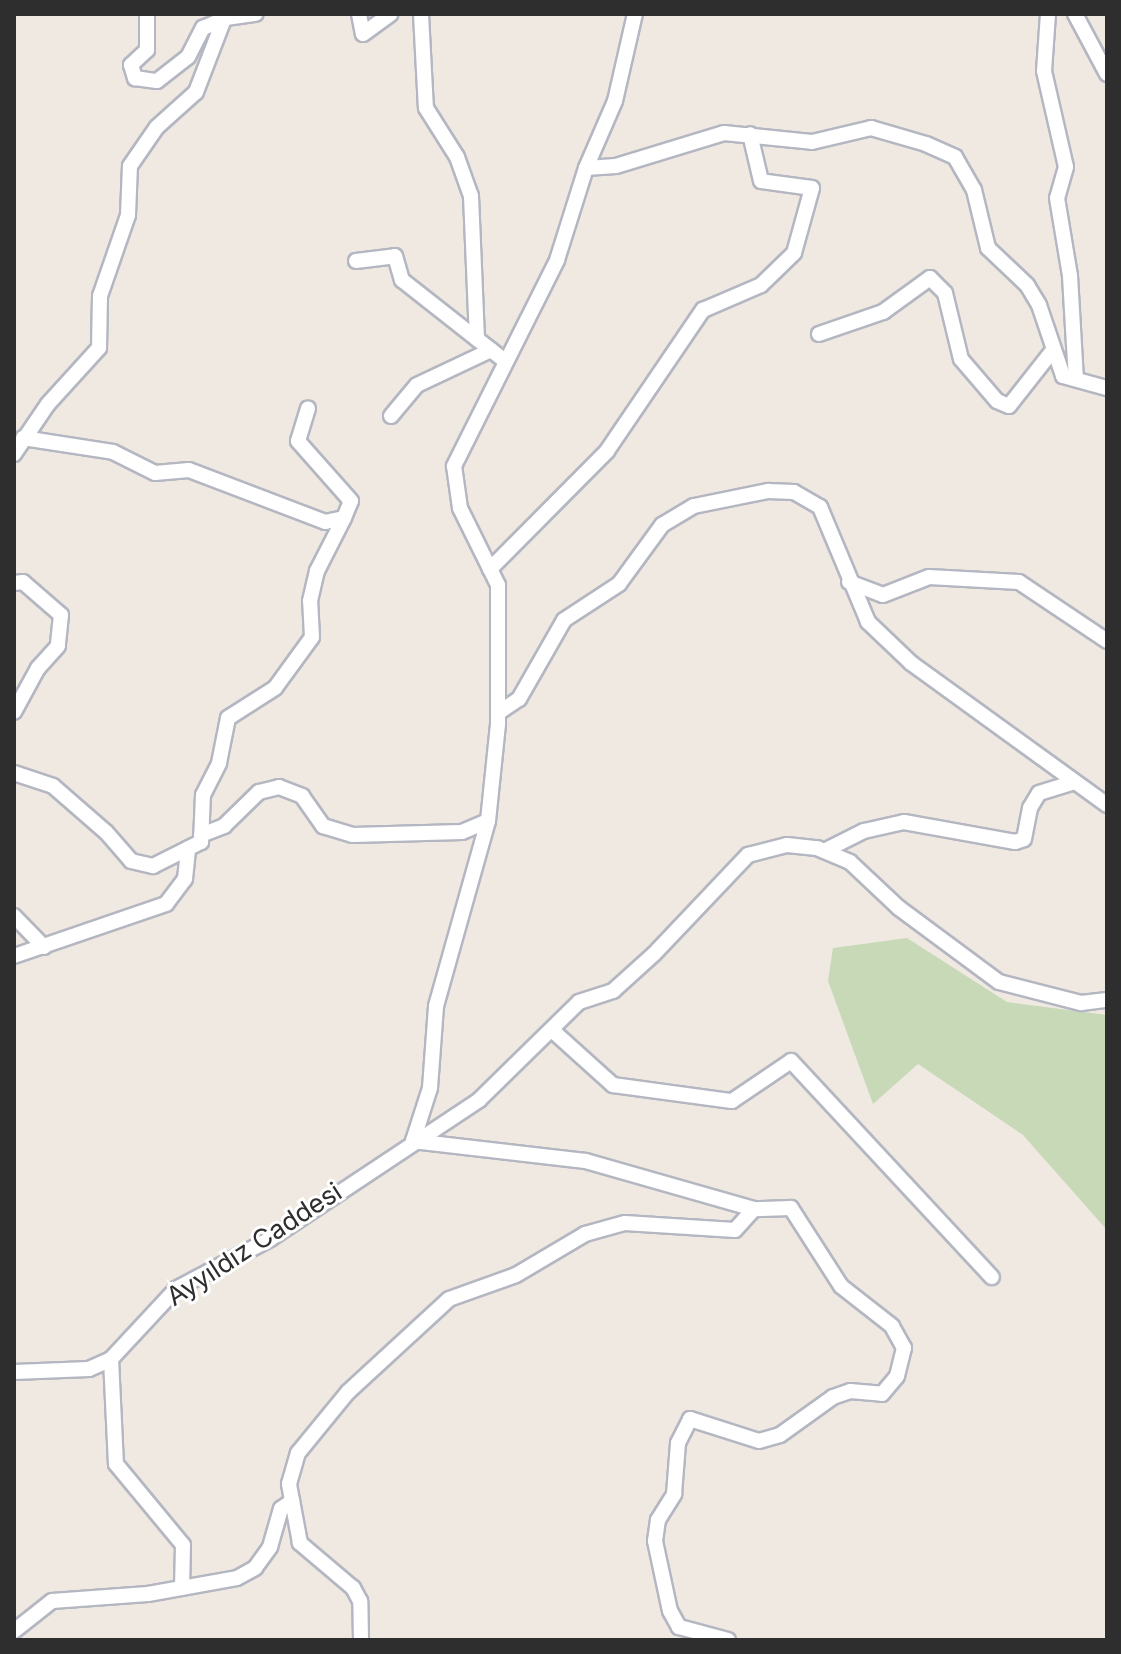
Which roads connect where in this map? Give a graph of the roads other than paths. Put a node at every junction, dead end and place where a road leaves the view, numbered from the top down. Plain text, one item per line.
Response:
1 (147, 14) edge
2 (256, 14) edge
3 (359, 14) edge
4 (391, 14) edge
5 (421, 14) edge
6 (635, 14) edge
7 (1048, 14) edge
8 (1075, 14) edge
9 (226, 16) edge
10 (1107, 74) edge
11 (750, 134) junction
12 (586, 168) junction
13 (356, 261) dead end
14 (819, 334) dead end
15 (477, 339) junction
16 (491, 350) junction
17 (1053, 350) junction
18 (505, 361) junction
19 (1076, 379) junction
20 (1107, 388) edge
21 (308, 408) dead end
22 (391, 416) dead end
23 (23, 438) junction
24 (14, 454) edge
25 (344, 518) junction
26 (490, 569) junction
27 (849, 582) junction
28 (14, 583) edge
29 (1107, 641) edge
30 (14, 712) edge
31 (498, 713) junction
32 (14, 773) edge
33 (1072, 783) junction
34 (1107, 805) edge
35 (488, 821) junction
36 (201, 835) junction
37 (188, 848) junction
38 (824, 851) junction
39 (14, 916) edge
40 (44, 947) junction
41 (14, 956) edge
42 (1107, 1000) edge
43 (553, 1031) junction
44 (413, 1141) junction
45 (754, 1209) junction
46 (992, 1277) dead end
47 (111, 1359) junction
48 (14, 1372) edge
49 (292, 1501) junction
50 (182, 1588) junction
51 (14, 1631) edge
52 (361, 1640) edge
53 (728, 1640) edge

1 - 9 street
2 - 9 street
3 - 4 street
5 - 15 street
6 - 12 street
7 - 19 street
8 - 10 street
9 - 23 street
11 - 12 street
11 - 17 street
11 - 26 street
12 - 18 street
13 - 15 street
14 - 17 street
15 - 16 street
16 - 18 street
16 - 22 street
17 - 19 street
18 - 26 street
19 - 20 street
21 - 25 street
23 - 24 street
23 - 25 street
25 - 36 street
26 - 31 street
27 - 29 street
27 - 31 street
27 - 33 street
28 - 30 street
31 - 35 street
32 - 37 street
33 - 34 street
33 - 38 street
35 - 36 street
35 - 44 street
36 - 37 street
37 - 40 street
38 - 42 street
38 - 43 street, Ayyıldız Caddesi
39 - 40 street
40 - 41 street
43 - 44 street, Ayyıldız Caddesi
43 - 46 street
44 - 45 street
44 - 47 street, Ayyıldız Caddesi
45 - 49 street
45 - 53 street
47 - 48 street, Ayyıldız Caddesi
47 - 50 street
49 - 50 street
49 - 52 street
50 - 51 street

